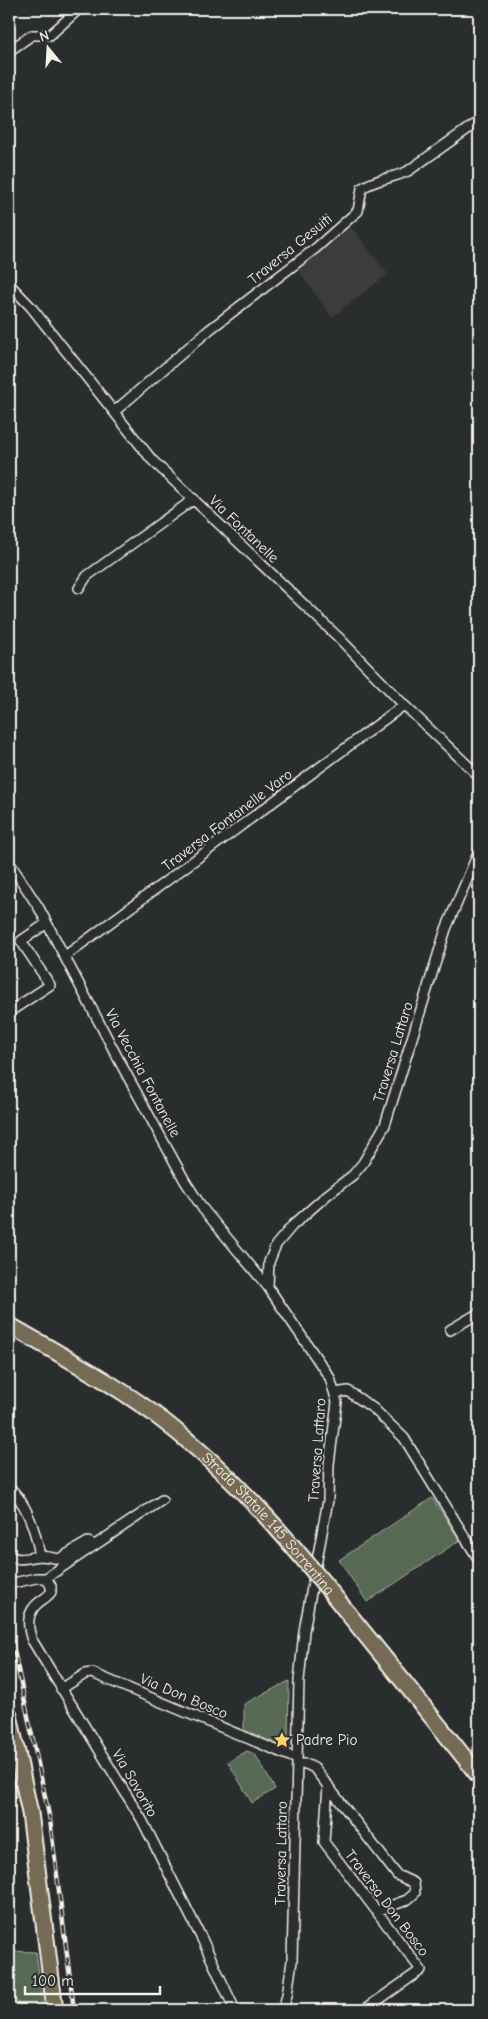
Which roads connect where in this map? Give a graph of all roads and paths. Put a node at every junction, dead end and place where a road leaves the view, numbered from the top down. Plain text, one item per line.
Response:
1 (79, 9) edge
2 (9, 50) edge
3 (479, 121) edge
4 (9, 284) edge
5 (114, 410) junction
6 (194, 499) junction
7 (79, 588) dead end
8 (404, 705) junction
9 (479, 776) edge
10 (479, 851) edge
11 (9, 862) edge
12 (48, 923) junction
13 (65, 956) junction
14 (9, 1012) edge
15 (268, 1287) junction
16 (479, 1313) edge
17 (9, 1325) edge
18 (450, 1330) dead end
19 (336, 1393) junction
20 (9, 1490) edge
21 (162, 1500) dead end
22 (95, 1545) junction
23 (9, 1555) edge
24 (40, 1556) junction
25 (479, 1560) edge
26 (46, 1578) junction
27 (12, 1583) edge
28 (61, 1689) junction
29 (9, 1714) edge
30 (297, 1761) junction
31 (479, 1776) edge
32 (328, 1785) junction
33 (377, 1910) junction
34 (55, 2010) edge
35 (235, 2010) edge
36 (283, 2010) edge
37 (364, 2010) edge

1 - 2 street
3 - 5 street, Traversa Gesuiti
4 - 5 street, Via Fontanelle
5 - 6 street, Via Fontanelle
6 - 7 street
6 - 8 street, Via Fontanelle
8 - 9 street, Via Fontanelle
8 - 13 street, Traversa Fontanelle Varo
10 - 15 street, Traversa Lattaro
11 - 12 street, Via Vecchia Fontanelle
12 - 13 street, Via Vecchia Fontanelle
12 - 14 street
13 - 15 street, Via Vecchia Fontanelle
15 - 19 street, Traversa Lattaro
16 - 18 street
17 - 31 highway, Strada Statale 145 Sorrentina, bridge
19 - 25 street
19 - 30 street, Traversa Lattaro
20 - 24 street
21 - 22 street
22 - 24 street
22 - 26 street
23 - 24 street
26 - 27 street
26 - 28 street, Via Savorito
28 - 30 street, Via Don Bosco
28 - 35 street, Via Savorito
29 - 34 highway
30 - 32 street, Via Don Bosco
30 - 36 street, Traversa Lattaro
32 - 33 street, Traversa Don Bosco
32 - 33 street, Via Don Bosco
33 - 37 street, Traversa Don Bosco

